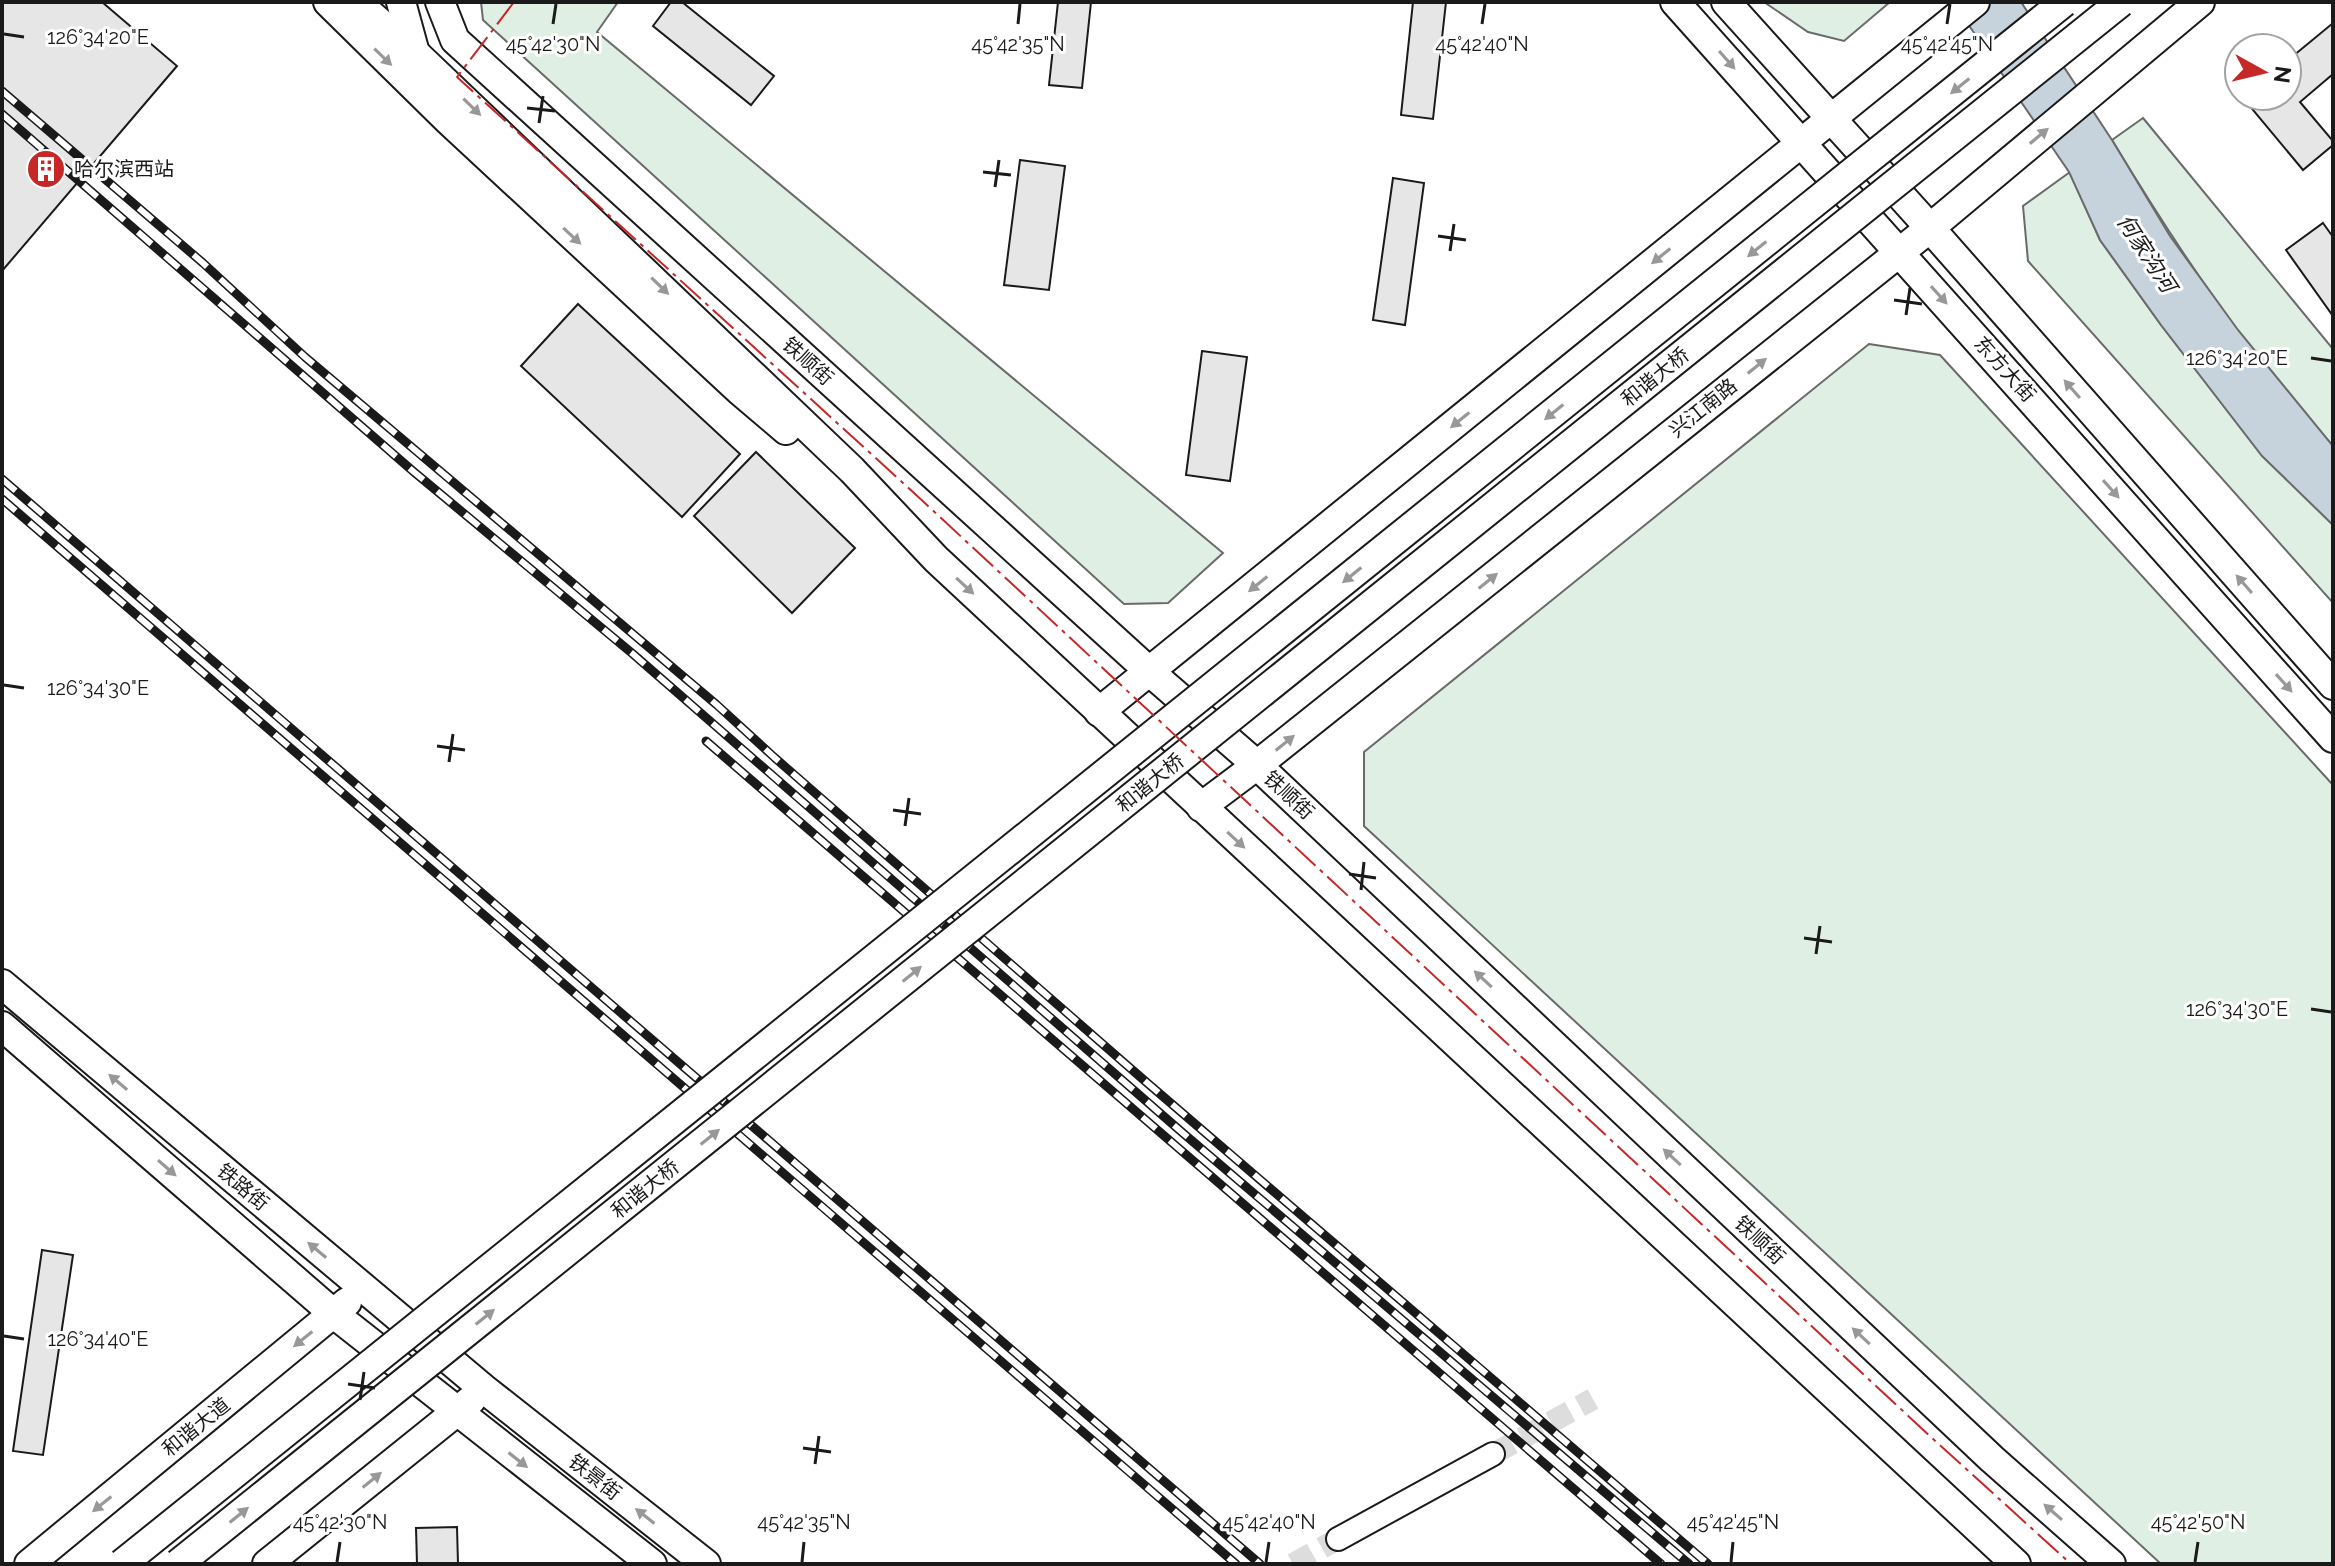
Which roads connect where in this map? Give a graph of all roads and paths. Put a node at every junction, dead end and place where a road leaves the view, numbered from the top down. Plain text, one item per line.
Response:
1 (328, 2) edge
2 (356, 2) edge
3 (401, 2) edge
4 (440, 2) edge
5 (1675, 2) edge
6 (1726, 2) edge
7 (1975, 2) edge
8 (2064, 2) edge
9 (2121, 2) edge
10 (2191, 10) edge
11 (415, 53) junction
12 (1831, 117) junction
13 (1800, 143) junction
14 (1930, 228) junction
15 (1900, 251) junction
16 (936, 559) junction
17 (1150, 672) junction
18 (2333, 685) edge
19 (1099, 712) junction
20 (2333, 738) edge
21 (1257, 765) junction
22 (1201, 807) junction
23 (2, 984) edge
24 (2, 1026) edge
25 (362, 1288) junction
26 (334, 1314) junction
27 (484, 1389) junction
28 (457, 1412) junction
29 (1493, 1454) tunnel mouth
30 (1338, 1539) tunnel mouth
31 (29, 1564) edge
32 (122, 1564) edge
33 (178, 1564) edge
34 (267, 1564) edge
35 (652, 1564) edge
36 (706, 1564) edge
37 (2016, 1564) edge
38 (2111, 1564) edge

1 -> 16 main road
2 - 11 main road
3 - 11 main road
4 - 17 main road, 铁顺街
5 -> 13 main road, 东方大街
6 - 12 main road, 东方大街
7 - 12 main road
8 -> 32 main road, 和谐大桥, bridge
33 -> 9 main road, 和谐大桥, bridge
14 -> 10 main road, 兴江南路
11 -> 16 main road
12 - 13 main road
12 - 14 main road, 东方大街
13 - 15 main road, 东方大街
13 -> 17 main road
14 - 15 main road, 兴江南路
18 -> 14 main road, 东方大街
15 -> 20 main road, 东方大街
21 -> 15 main road, 兴江南路
16 -> 19 main road
17 - 19 main road
17 - 21 main road, 铁顺街
19 - 22 main road
21 - 22 main road, 兴江南路
38 -> 21 main road, 铁顺街
22 -> 37 main road
25 -> 23 main road, 铁路街
24 -> 26 main road, 铁路街
25 - 26 main road, 和谐大道
25 - 27 main road, 铁路街
26 - 28 main road, 铁路街
26 -> 31 main road, 和谐大道
27 - 28 main road
36 -> 27 main road, 铁景街
34 -> 28 main road
28 -> 35 main road, 铁景街
29 - 30 lane

